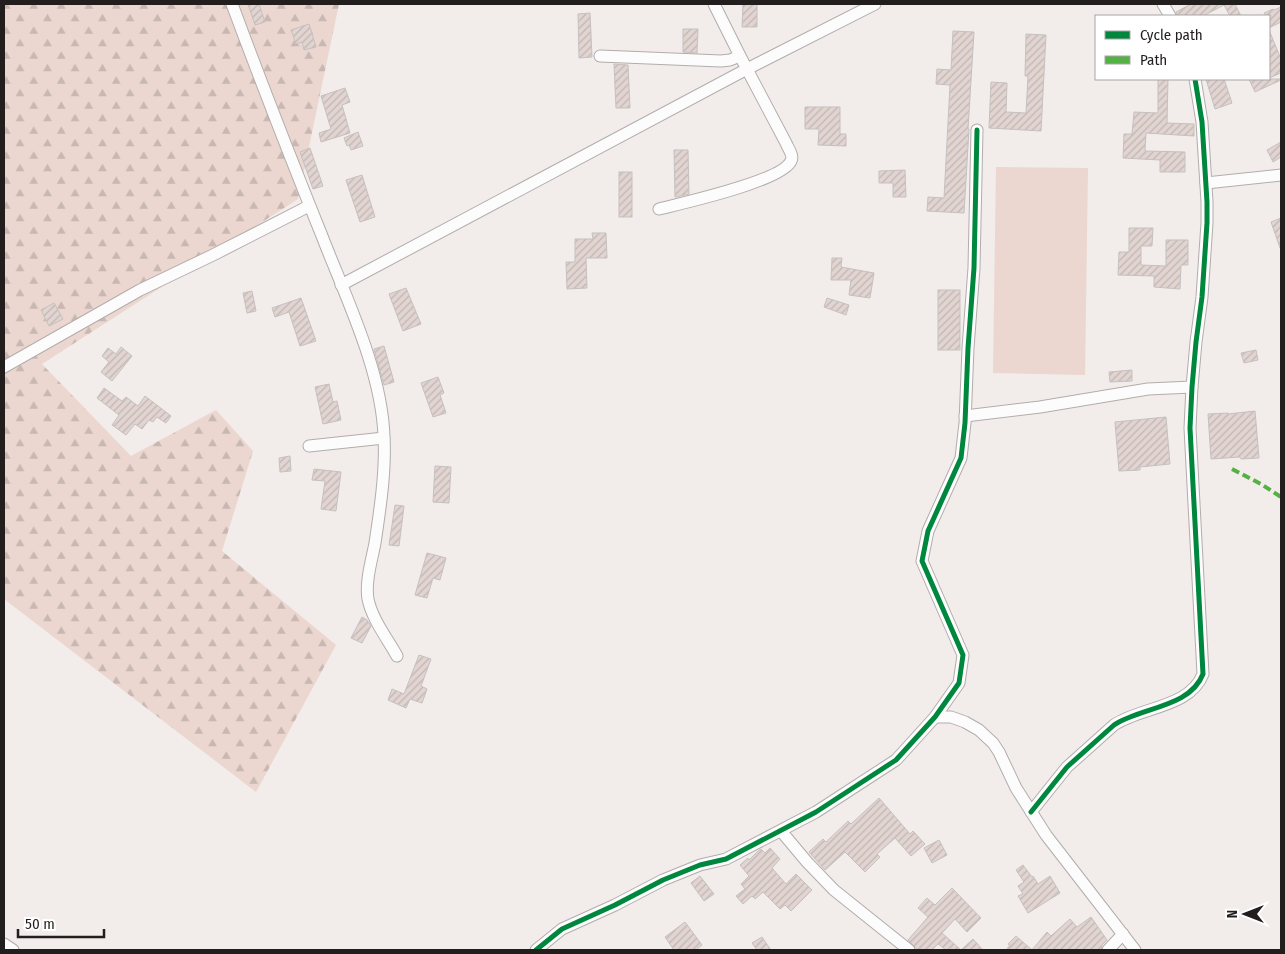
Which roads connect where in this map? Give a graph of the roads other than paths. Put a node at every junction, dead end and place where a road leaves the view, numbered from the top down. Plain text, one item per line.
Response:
1 (232, 4) edge
2 (714, 4) edge
3 (874, 4) edge
4 (1163, 4) edge
5 (1169, 15) edge
6 (600, 56) dead end
7 (740, 56) junction
8 (747, 69) junction
9 (1195, 80) edge
10 (977, 130) dead end
11 (1281, 175) edge
12 (1206, 183) junction
13 (309, 206) junction
14 (660, 209) dead end
15 (341, 285) junction
16 (4, 367) edge
17 (1192, 387) junction
18 (965, 416) junction
19 (384, 438) junction
20 (309, 446) dead end
21 (397, 656) dead end
22 (935, 717) junction
23 (1031, 812) junction
24 (781, 831) junction
25 (1123, 934) junction
26 (4, 944) edge
27 (13, 950) edge
28 (536, 950) edge
29 (909, 950) edge
30 (1108, 950) edge
31 (1135, 950) edge

1 - 13 street
2 - 7 street
3 - 8 street
4 - 5 street
6 - 7 street
7 - 8 street
8 - 14 street
8 - 15 street
9 - 12 street
10 - 18 street
11 - 12 street
12 - 17 street
13 - 15 street
13 - 16 street
15 - 19 street
17 - 18 street
17 - 23 street
18 - 22 street
19 - 20 street
19 - 21 street
22 - 23 street
22 - 24 street
23 - 25 street
24 - 28 street
24 - 29 street
25 - 30 street
25 - 31 street
26 - 27 street

